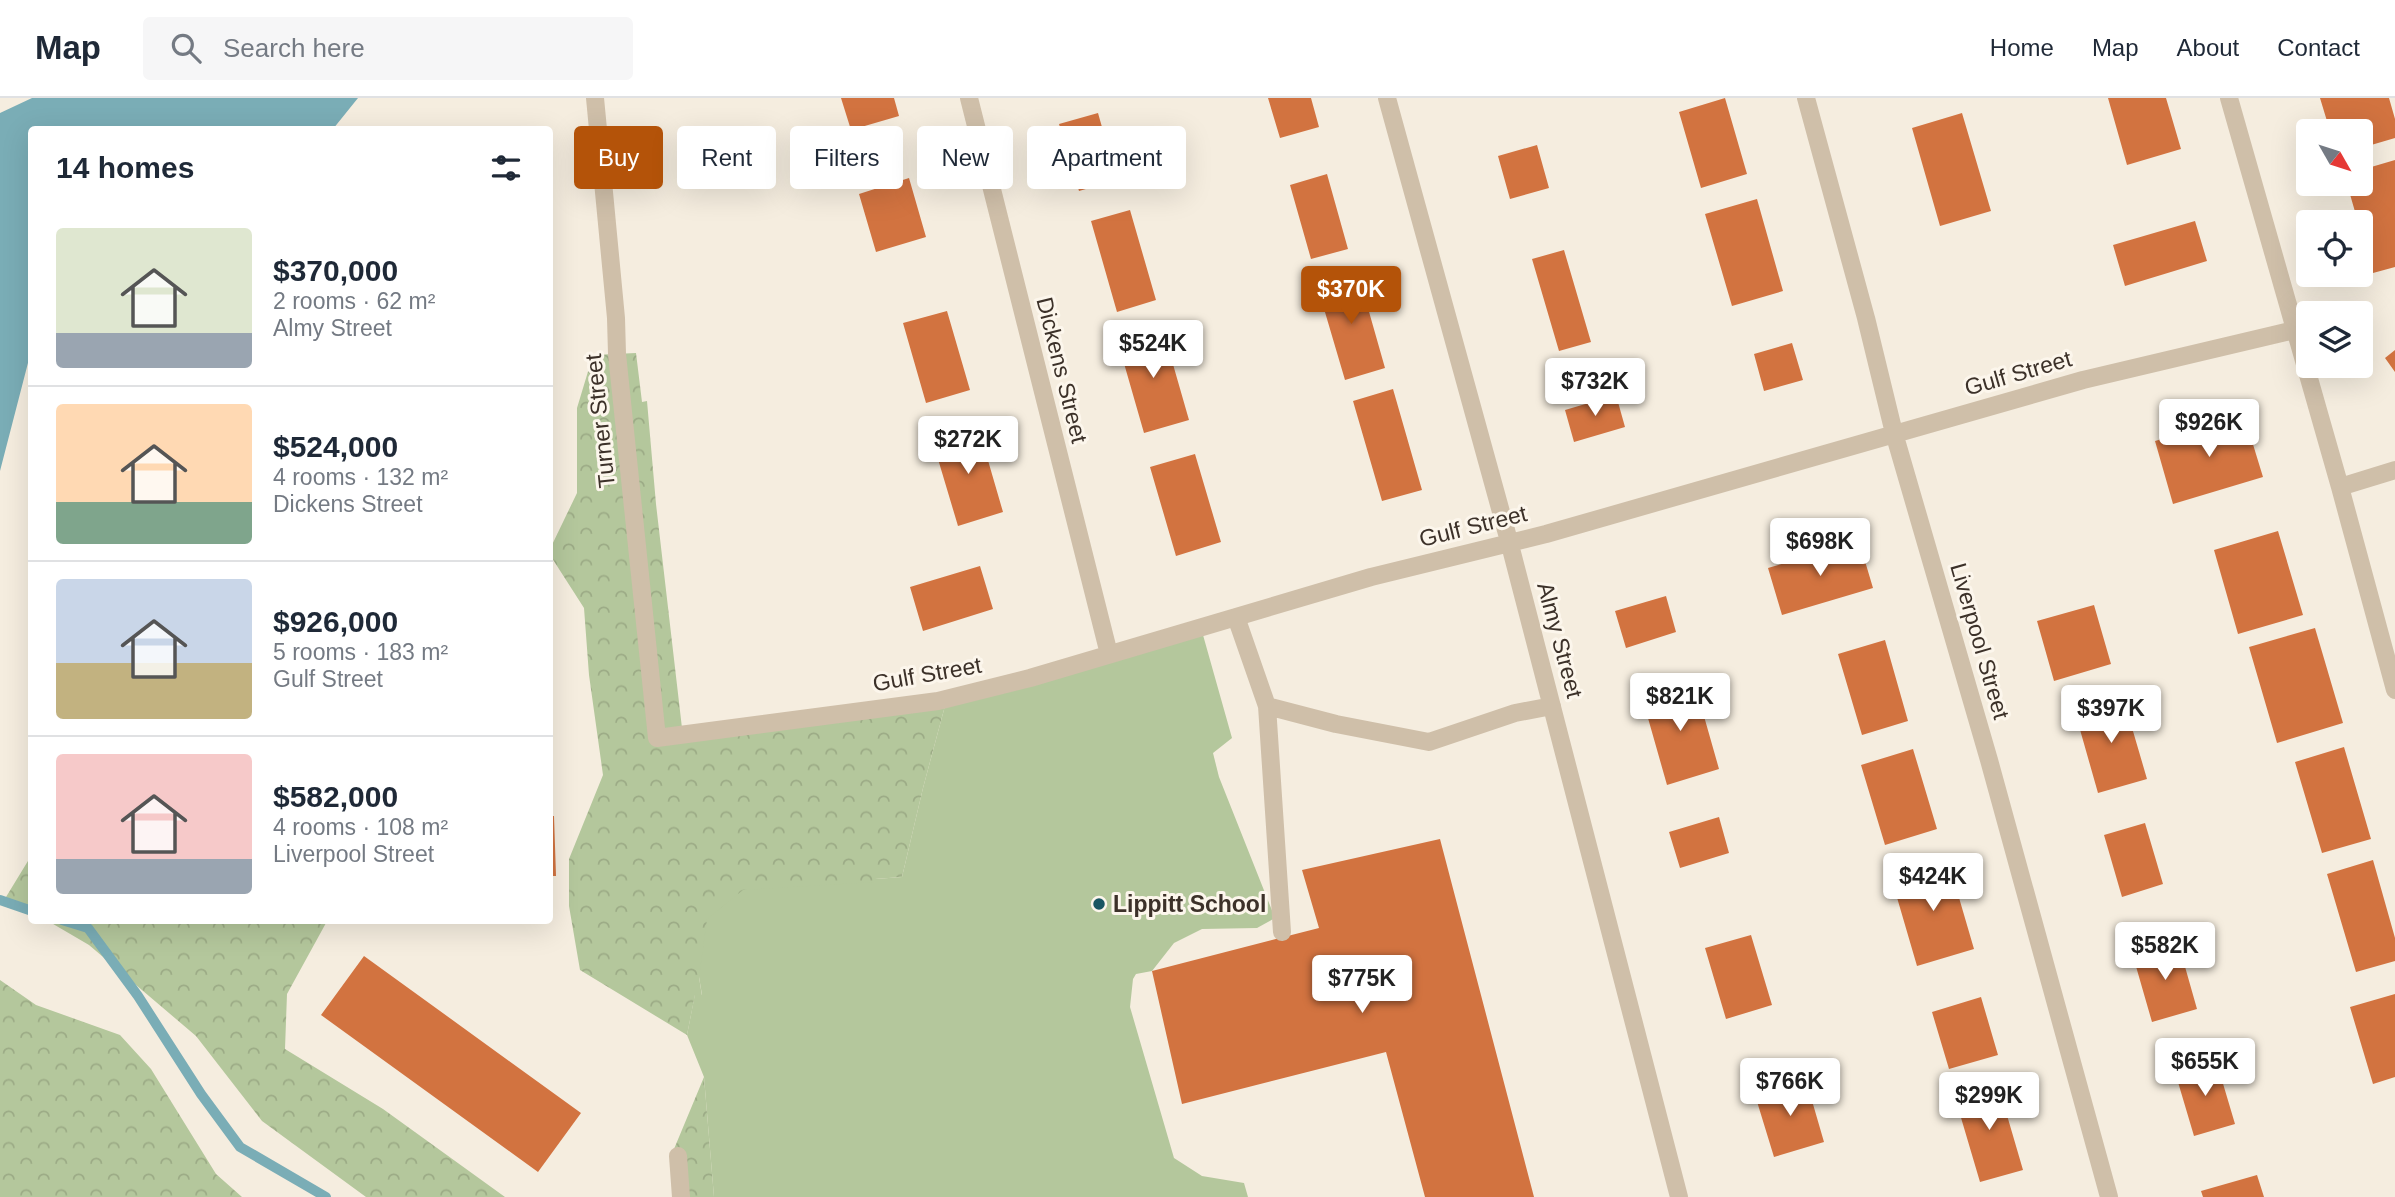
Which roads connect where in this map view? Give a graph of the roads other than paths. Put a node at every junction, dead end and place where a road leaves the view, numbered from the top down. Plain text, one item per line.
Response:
1 (595, 98) edge
2 (969, 98) edge
3 (1387, 98) edge
4 (1805, 98) edge
5 (2229, 98) edge
6 (2294, 330) junction
7 (1894, 433) junction
8 (2395, 470) edge
9 (2340, 486) junction
10 (1509, 541) junction
11 (1236, 617) junction
12 (1109, 654) junction
13 (2395, 690) edge
14 (1267, 706) junction
15 (1552, 706) junction
16 (657, 738) joint
17 (1282, 932) dead end
18 (678, 1156) dead end
19 (681, 1197) edge
20 (1679, 1197) edge
21 (2109, 1197) edge

1 - 16 street, Turner Street
2 - 12 street, Dickens Street
3 - 10 street, Almy Street
4 - 7 street, Liverpool Street
5 - 6 street
6 - 7 street, Gulf Street
6 - 9 street
7 - 10 street, Gulf Street
7 - 21 street, Liverpool Street
8 - 9 street
9 - 13 street
10 - 11 street, Gulf Street
10 - 15 street, Almy Street
11 - 12 street, Gulf Street
11 - 14 street
12 - 16 street, Gulf Street
14 - 15 street
14 - 17 street
15 - 20 street, Almy Street
18 - 19 street

